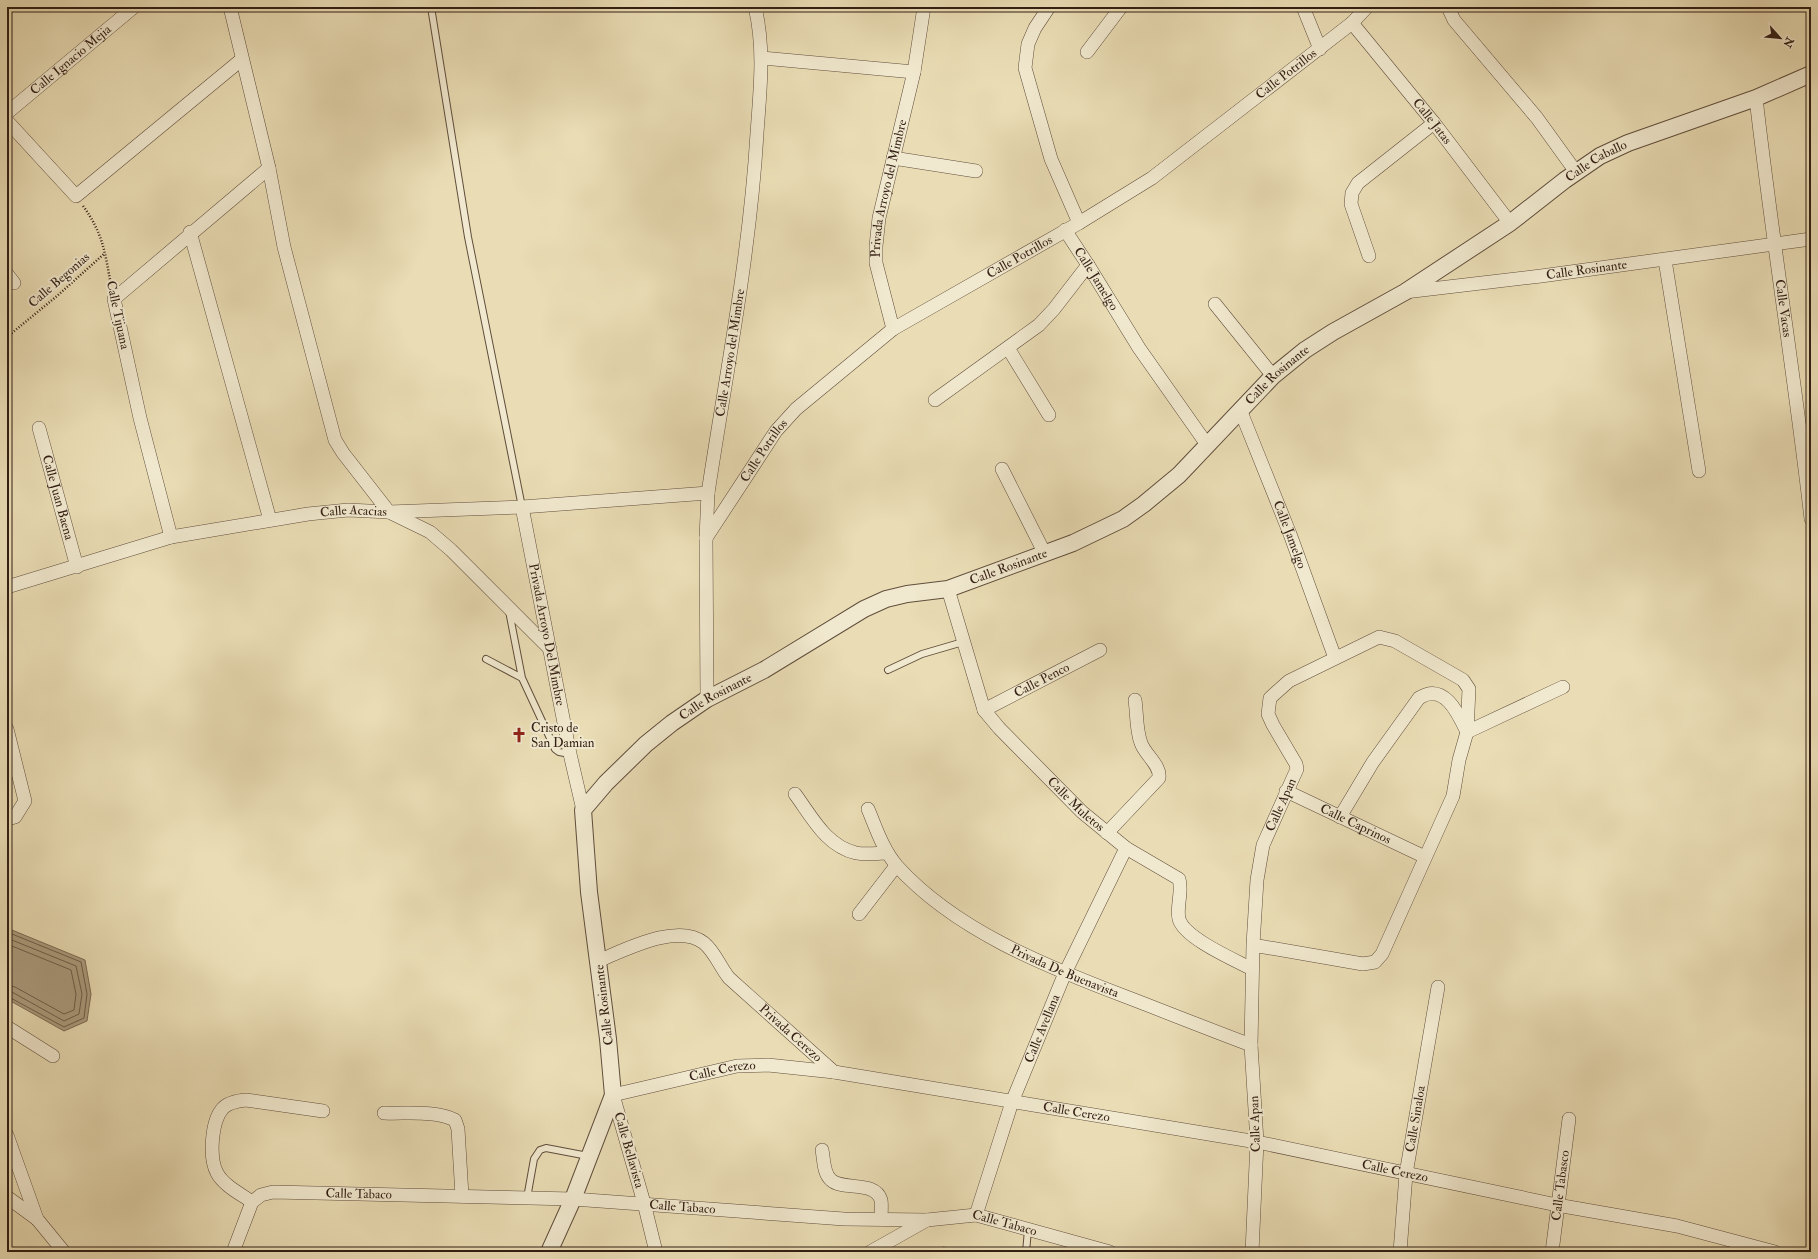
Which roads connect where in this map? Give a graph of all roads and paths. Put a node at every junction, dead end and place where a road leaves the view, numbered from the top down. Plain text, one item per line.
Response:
1 (230, 7) edge
2 (431, 7) edge
3 (755, 7) edge
4 (924, 7) edge
5 (1049, 7) edge
6 (1121, 7) edge
7 (1303, 7) edge
8 (1367, 7) edge
9 (1448, 7) edge
10 (127, 10) edge
11 (1352, 23) junction
12 (1320, 49) junction
13 (1087, 52) dead end
14 (762, 58) junction
15 (241, 60) junction
16 (914, 72) junction
17 (1811, 74) edge
18 (1756, 98) junction
19 (7, 113) edge
20 (7, 121) edge
21 (1434, 123) junction
22 (894, 158) junction
23 (269, 168) junction
24 (976, 171) dead end
25 (1576, 172) junction
26 (76, 196) junction
27 (1079, 223) junction
28 (1510, 223) junction
29 (1065, 230) junction
30 (190, 232) junction
31 (1811, 239) edge
32 (1774, 244) junction
33 (105, 253) junction
34 (1369, 256) dead end
35 (1665, 260) junction
36 (1088, 265) junction
37 (1405, 292) junction
38 (114, 299) junction
39 (1215, 304) dead end
40 (893, 329) junction
41 (7, 337) edge
42 (1008, 348) junction
43 (1273, 376) junction
44 (935, 400) dead end
45 (1240, 412) junction
46 (1048, 415) dead end
47 (1805, 417) edge
48 (39, 428) dead end
49 (1208, 446) junction
50 (1002, 469) dead end
51 (1699, 471) dead end
52 (708, 493) junction
53 (522, 507) junction
54 (389, 512) junction
55 (1811, 519) edge
56 (270, 520) junction
57 (172, 538) junction
58 (706, 538) junction
59 (1045, 554) junction
60 (76, 567) junction
61 (7, 587) edge
62 (948, 589) junction
63 (509, 609) junction
64 (963, 642) junction
65 (550, 649) junction
66 (1100, 650) dead end
67 (1335, 658) junction
68 (486, 659) dead end
69 (888, 670) dead end
70 (522, 678) junction
71 (1563, 687) dead end
72 (706, 699) junction
73 (1135, 700) dead end
74 (984, 710) junction
75 (7, 729) edge
76 (1467, 732) junction
77 (570, 754) junction
78 (1286, 791) junction
79 (795, 794) dead end
80 (868, 809) dead end
81 (583, 810) junction
82 (1340, 817) junction
83 (7, 819) edge
84 (1107, 833) junction
85 (1126, 848) junction
86 (888, 853) junction
87 (1425, 857) junction
88 (896, 866) junction
89 (859, 914) dead end
90 (1252, 945) junction
91 (598, 961) junction
92 (1252, 969) junction
93 (1065, 973) junction
94 (1438, 987) dead end
95 (7, 1027) edge
96 (1251, 1045) junction
97 (53, 1056) dead end
98 (834, 1072) junction
99 (613, 1095) junction
100 (1012, 1102) junction
101 (323, 1112) dead end
102 (384, 1113) dead end
103 (1569, 1119) dead end
104 (7, 1135) edge
105 (1257, 1142) junction
106 (822, 1150) dead end
107 (590, 1156) junction
108 (1406, 1174) junction
109 (462, 1196) junction
110 (7, 1197) edge
111 (527, 1198) junction
112 (573, 1199) junction
113 (252, 1202) junction
114 (644, 1203) junction
115 (1557, 1205) junction
116 (976, 1215) junction
117 (37, 1219) junction
118 (881, 1219) junction
119 (927, 1220) junction
120 (1028, 1230) junction
121 (64, 1252) edge
122 (233, 1252) edge
123 (549, 1252) edge
124 (656, 1252) edge
125 (870, 1252) edge
126 (1026, 1252) edge
127 (1110, 1252) edge
128 (1252, 1252) edge
129 (1400, 1252) edge
130 (1552, 1252) edge
131 (1775, 1252) edge

1 - 15 street
2 - 53 lane
3 - 14 street, Calle Arroyo del Mimbre
4 - 16 street, Privada Arroyo del Mimbre
5 - 27 street
6 - 13 street
7 - 12 street
8 - 11 street, Calle Potrillos
9 - 25 street
10 - 19 street, Calle Ignacio Mejia
11 - 12 street, Calle Potrillos
11 - 21 street, Calle Jatas
12 - 27 street, Calle Potrillos
14 - 16 street
14 - 52 street, Calle Arroyo del Mimbre
15 - 23 street
15 - 26 street
16 - 22 street, Privada Arroyo del Mimbre
17 - 18 street, Calle Caballo
18 - 25 street, Calle Caballo
18 - 32 street, Calle Vacas
20 - 26 street
21 - 28 street, Calle Jatas
21 - 34 street
22 - 24 street
22 - 40 street, Privada Arroyo del Mimbre
23 - 30 street
23 - 54 street
25 - 28 street, Calle Caballo
26 - 33 path, Calle Tijuana
27 - 29 street, Calle Potrillos
28 - 37 street, Calle Caballo
29 - 36 street, Calle Jamelgo
29 - 40 street, Calle Potrillos
30 - 38 street
30 - 56 street
31 - 32 street, Calle Rosinante
32 - 35 street, Calle Rosinante
32 - 47 street, Calle Vacas
33 - 38 path, Calle Tijuana
33 - 41 path, Calle Begonias
35 - 37 street, Calle Rosinante
35 - 51 street
36 - 42 street
36 - 49 street, Calle Jamelgo
37 - 43 street, Calle Rosinante
38 - 57 street, Calle Tijuana
39 - 43 street
40 - 58 street, Calle Potrillos
42 - 44 street
42 - 46 street
43 - 45 street, Calle Rosinante
45 - 49 street, Calle Rosinante
45 - 67 street, Calle Jamelgo
47 - 55 street, Calle Vacas
48 - 60 street, Calle Juan Baena
49 - 59 street, Calle Rosinante
50 - 59 street
52 - 53 street, Calle Acacias
52 - 58 street, Calle Arroyo del Mimbre
53 - 54 street, Calle Acacias
53 - 65 street, Privada Arroyo Del Mimbre
54 - 56 street, Calle Acacias
54 - 63 street
56 - 57 street, Calle Acacias
57 - 60 street, Calle Acacias
58 - 72 street, Calle Arroyo del Mimbre
59 - 62 street, Calle Rosinante
60 - 61 street, Calle Acacias
62 - 64 street, Calle Muletos
62 - 72 street, Calle Rosinante
63 - 65 street
63 - 70 lane
64 - 69 lane
64 - 74 street, Calle Muletos
65 - 77 street, Privada Arroyo Del Mimbre
66 - 74 street, Calle Penco
67 - 76 street, Calle Apan
67 - 78 street, Calle Apan
68 - 70 lane
70 - 77 lane
71 - 76 street
72 - 81 street, Calle Rosinante
73 - 84 street
74 - 84 street, Calle Muletos
75 - 83 street
76 - 82 street
76 - 87 street
77 - 81 street, Privada Arroyo Del Mimbre
78 - 82 street, Calle Caprinos
78 - 90 street, Calle Apan
79 - 86 street
80 - 86 street, Privada De Buenavista
81 - 91 street, Calle Rosinante
82 - 87 street, Calle Caprinos
84 - 85 street, Calle Muletos
85 - 92 street, Calle Muletos
85 - 93 street, Calle Avellana
86 - 88 street, Privada De Buenavista
87 - 90 street
88 - 89 street
88 - 93 street, Privada De Buenavista
90 - 92 street, Calle Apan
91 - 98 street, Privada Cerezo
91 - 99 street, Calle Rosinante
92 - 96 street, Calle Apan
93 - 96 street, Privada De Buenavista
93 - 100 street, Calle Avellana
94 - 108 street, Calle Sinaloa
95 - 97 street
96 - 105 street, Calle Apan
98 - 99 street, Calle Cerezo
98 - 100 street, Privada Cerezo
99 - 107 street, Calle Rosinante
99 - 114 street, Calle Bellavista
100 - 105 street, Calle Cerezo
100 - 116 street, Calle Avellana
101 - 113 street
102 - 109 street
103 - 115 street, Calle Tabasco
104 - 117 street
105 - 108 street, Calle Cerezo
105 - 128 street, Calle Apan
106 - 118 street
107 - 111 lane
107 - 112 street, Calle Rosinante
108 - 115 street, Calle Cerezo
108 - 129 street, Calle Sinaloa
109 - 111 street, Calle Tabaco
109 - 113 street, Calle Tabaco
110 - 117 street
111 - 112 street, Calle Tabaco
112 - 114 street, Calle Tabaco
112 - 123 street
113 - 122 street
114 - 118 street, Calle Tabaco
114 - 124 street, Calle Bellavista
115 - 130 street, Calle Tabasco
115 - 131 street, Calle Cerezo
116 - 119 street, Calle Tabaco
116 - 120 street, Calle Tabaco
117 - 121 street
118 - 119 street, Calle Tabaco
119 - 125 street
120 - 126 lane
120 - 127 street, Calle Tabaco

